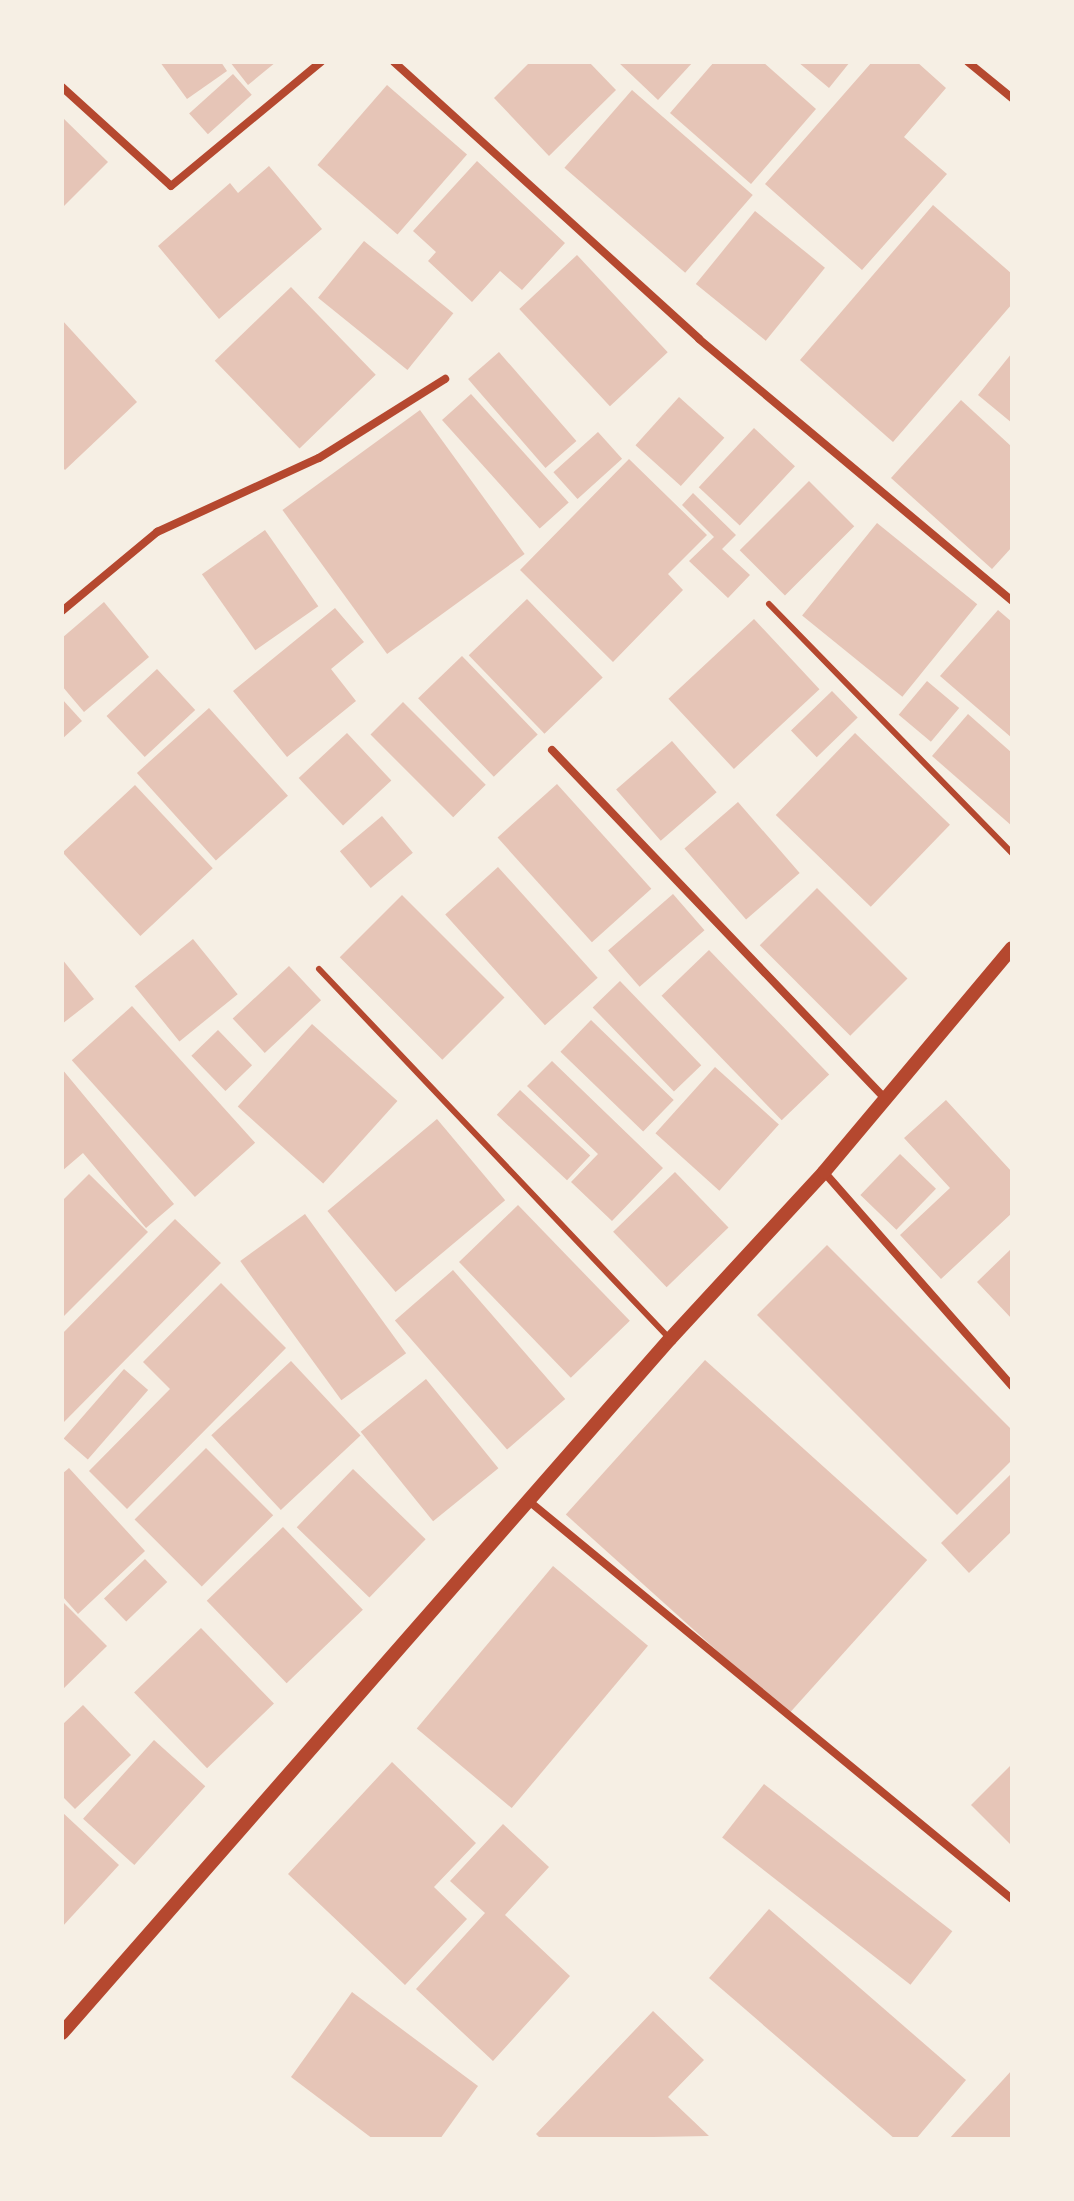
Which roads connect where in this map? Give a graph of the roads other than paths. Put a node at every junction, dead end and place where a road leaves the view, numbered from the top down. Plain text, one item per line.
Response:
1 (321, 62) edge
2 (394, 62) edge
3 (968, 62) edge
4 (62, 87) edge
5 (1012, 98) edge
6 (445, 379) dead end
7 (1012, 601) edge
8 (769, 604) dead end
9 (62, 611) edge
10 (552, 750) dead end
11 (1012, 853) edge
12 (1012, 948) edge
13 (319, 969) dead end
14 (885, 1099) junction
15 (824, 1172) junction
16 (670, 1339) junction
17 (1012, 1386) edge
18 (530, 1502) junction
19 (1012, 1899) edge
20 (62, 2033) edge

1 - 4 street
2 - 7 street
3 - 5 street
6 - 9 street
8 - 11 lane
10 - 14 street
12 - 14 street
13 - 16 lane
14 - 15 street
15 - 16 street
15 - 17 street
16 - 18 street
18 - 19 street
18 - 20 street

